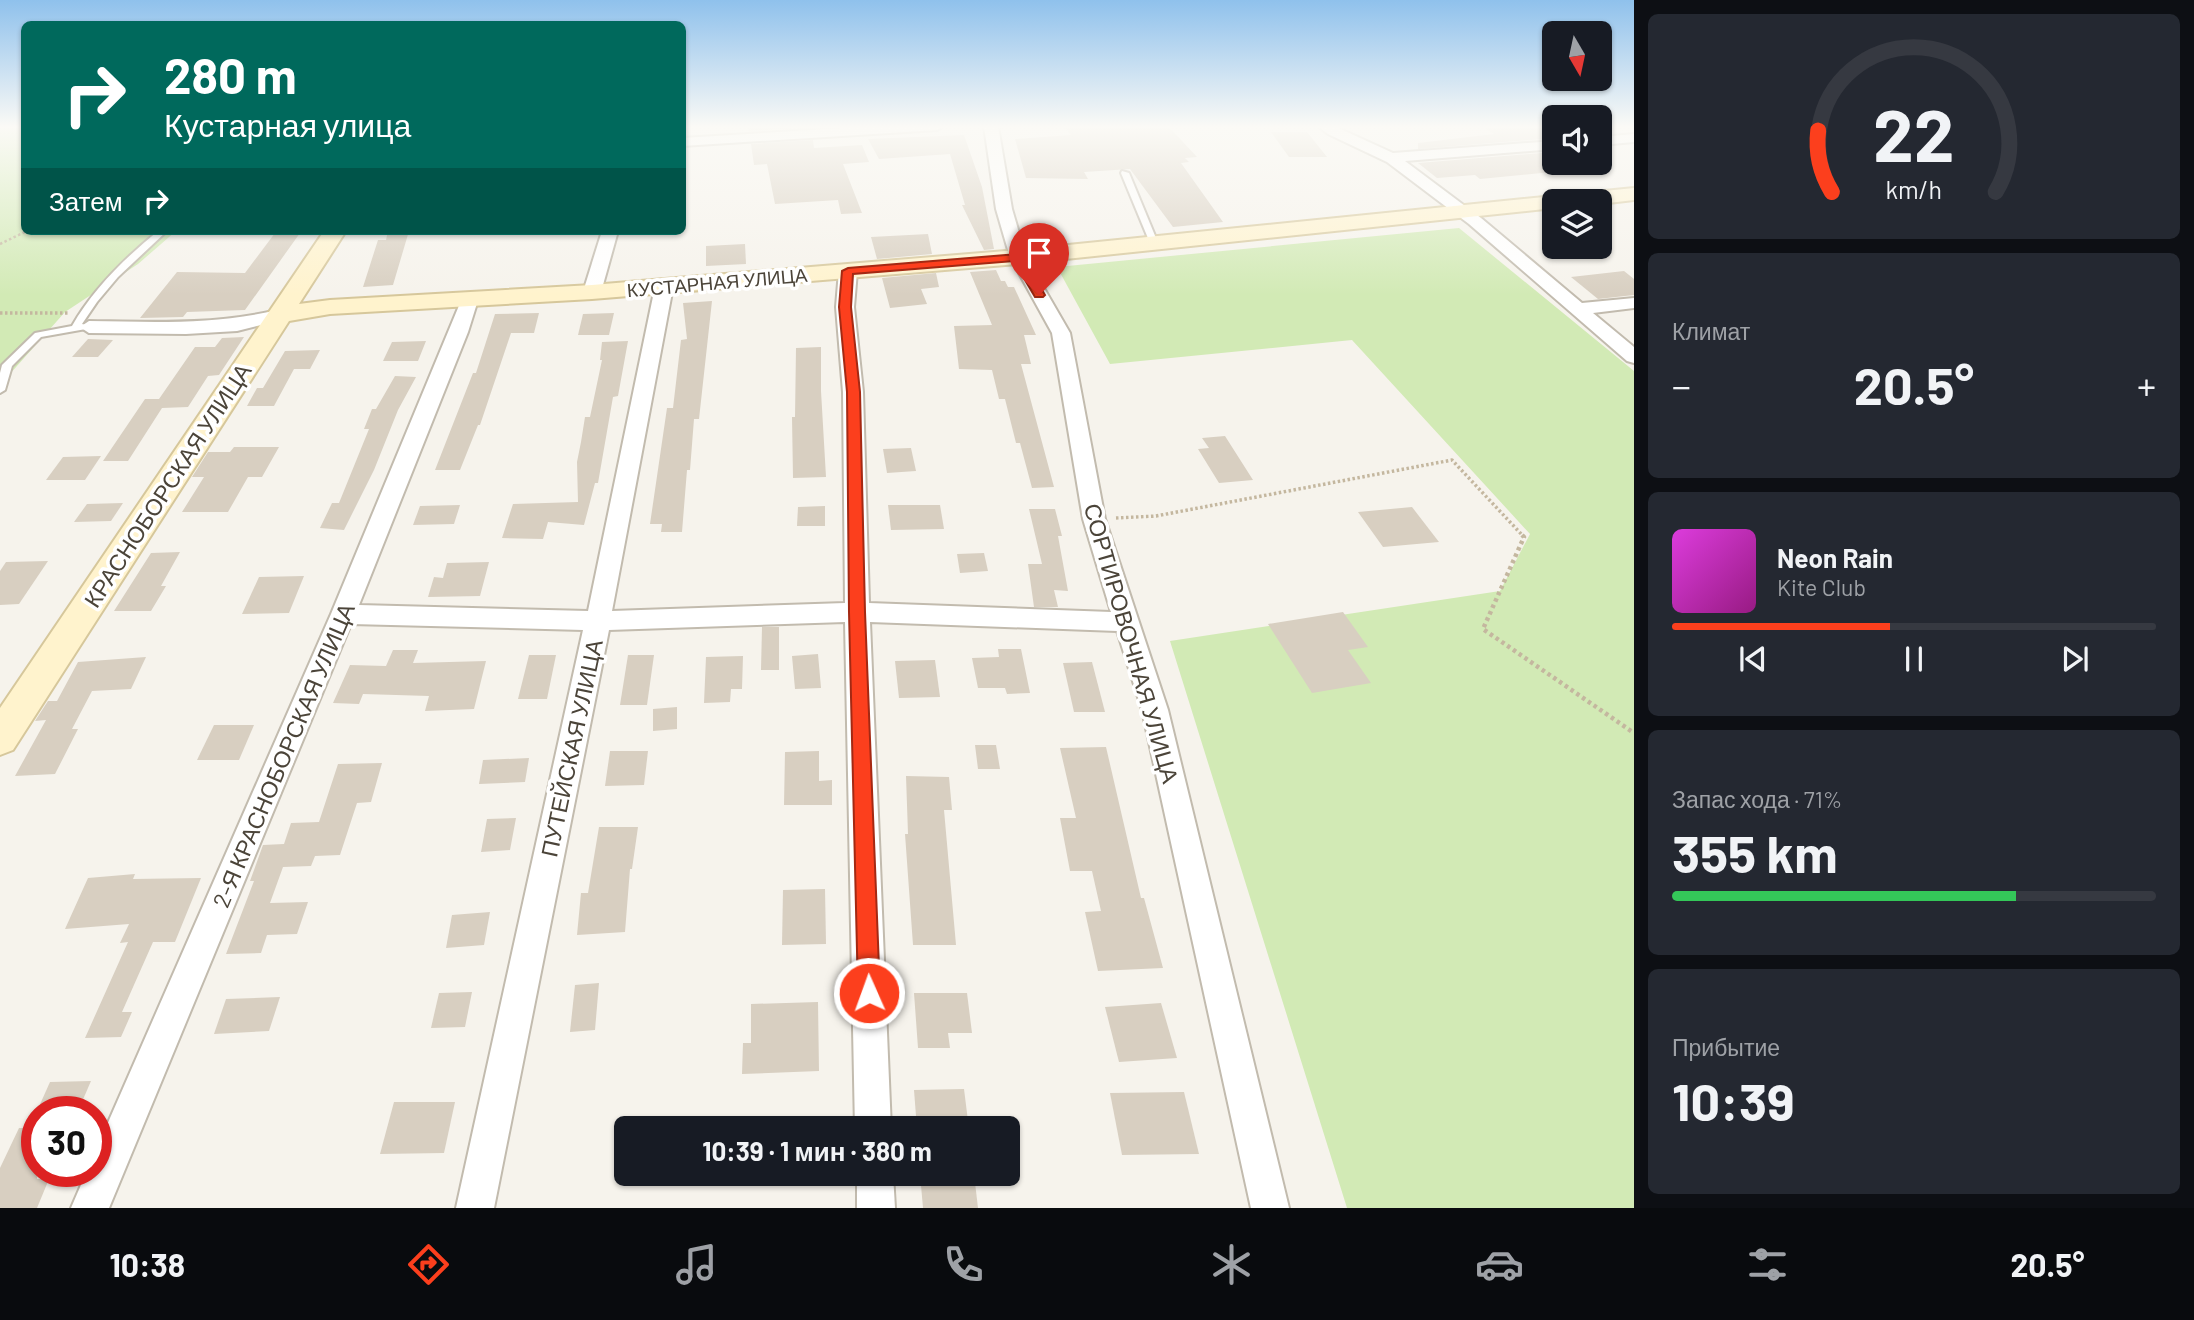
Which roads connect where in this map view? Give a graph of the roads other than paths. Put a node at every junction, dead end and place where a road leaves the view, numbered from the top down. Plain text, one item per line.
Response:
1 (1000, 182) edge
2 (1129, 182) edge
3 (1421, 182) edge
4 (1634, 194) edge
5 (1612, 196) edge
6 (1542, 203) edge
7 (1459, 212) junction
8 (158, 235) edge
9 (332, 235) edge
10 (609, 235) edge
11 (1154, 243) junction
12 (1018, 257) junction
13 (848, 271) junction
14 (664, 287) junction
15 (592, 292) junction
16 (469, 300) junction
17 (1634, 303) edge
18 (1580, 309) junction
19 (278, 315) junction
20 (83, 322) junction
21 (1634, 357) edge
22 (0, 390) edge
23 (857, 612) junction
24 (343, 614) junction
25 (598, 621) junction
26 (1128, 622) junction
27 (0, 739) edge
28 (873, 1116) edge
29 (875, 1186) edge
30 (90, 1208) edge
31 (475, 1208) edge
32 (876, 1208) edge
33 (1270, 1208) edge

1 - 12 street, СОРТИРОВОЧНАЯ УЛИЦА
2 - 11 lane
3 - 7 street
4 - 5 street
6 - 7 street, КУСТАРНАЯ УЛИЦА
7 - 11 street, КУСТАРНАЯ УЛИЦА
7 - 18 street
8 - 20 lane
9 - 19 street, КРАСНОБОРСКАЯ УЛИЦА
10 - 15 street
11 - 12 street, КУСТАРНАЯ УЛИЦА
12 - 13 street, КУСТАРНАЯ УЛИЦА
12 - 26 street, СОРТИРОВОЧНАЯ УЛИЦА
13 - 14 street, КУСТАРНАЯ УЛИЦА
13 - 23 street
14 - 15 street, КУСТАРНАЯ УЛИЦА
14 - 25 street, ПУТЕЙСКАЯ УЛИЦА
15 - 16 street, КУСТАРНАЯ УЛИЦА
16 - 19 street, КУСТАРНАЯ УЛИЦА
16 - 24 street, 2-Я КРАСНОБОРСКАЯ УЛИЦА
17 - 18 street
18 - 21 street
19 - 20 street, КУСТАРНАЯ УЛИЦА
19 - 27 street, КРАСНОБОРСКАЯ УЛИЦА
20 - 22 lane
23 - 25 street
23 - 26 street
23 - 28 street
24 - 25 street
24 - 30 street, 2-Я КРАСНОБОРСКАЯ УЛИЦА
25 - 31 street, ПУТЕЙСКАЯ УЛИЦА
26 - 33 street, СОРТИРОВОЧНАЯ УЛИЦА
29 - 32 street

